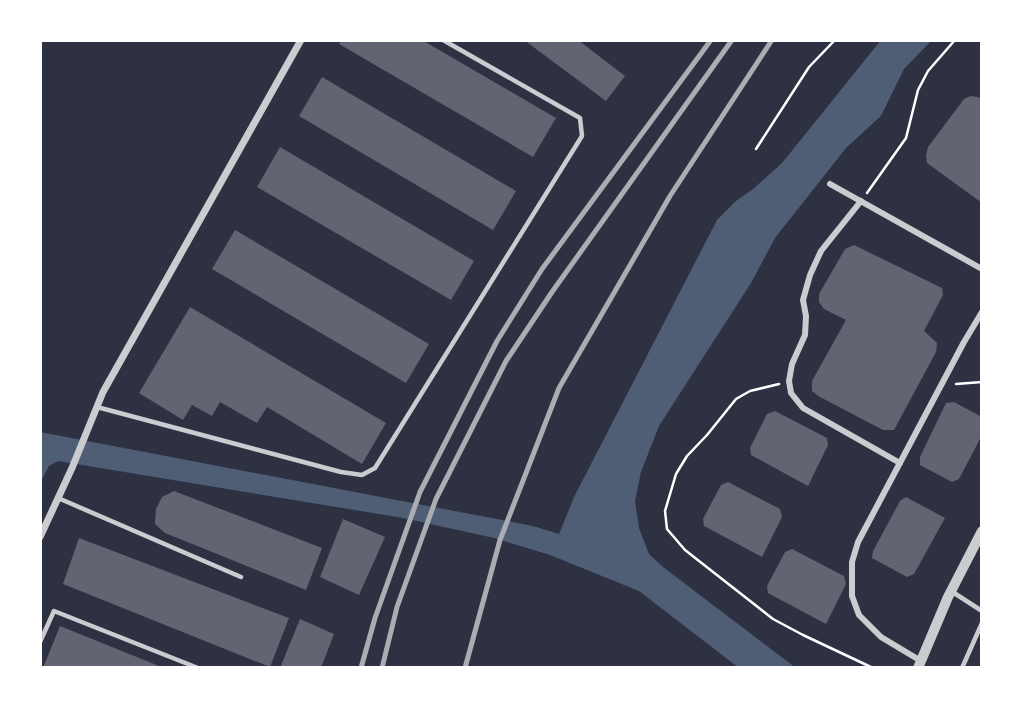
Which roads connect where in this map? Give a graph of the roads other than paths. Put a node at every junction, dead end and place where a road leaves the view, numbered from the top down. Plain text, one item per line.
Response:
1 (301, 40) edge
2 (443, 40) edge
3 (830, 184) dead end
4 (861, 201) junction
5 (982, 269) edge
6 (982, 312) edge
7 (97, 407) junction
8 (900, 463) junction
9 (57, 498) junction
10 (982, 531) edge
11 (40, 537) edge
12 (241, 577) dead end
13 (950, 591) junction
14 (982, 611) edge
15 (982, 623) edge
16 (40, 642) edge
17 (919, 664) edge
18 (198, 668) edge
19 (962, 668) edge

1 - 7 street
2 - 7 lane
3 - 4 street
4 - 5 street
4 - 8 street
6 - 8 street
7 - 9 street
8 - 17 street
9 - 11 street
9 - 12 lane
10 - 13 street
13 - 14 lane
13 - 17 street
15 - 19 lane
16 - 18 lane

